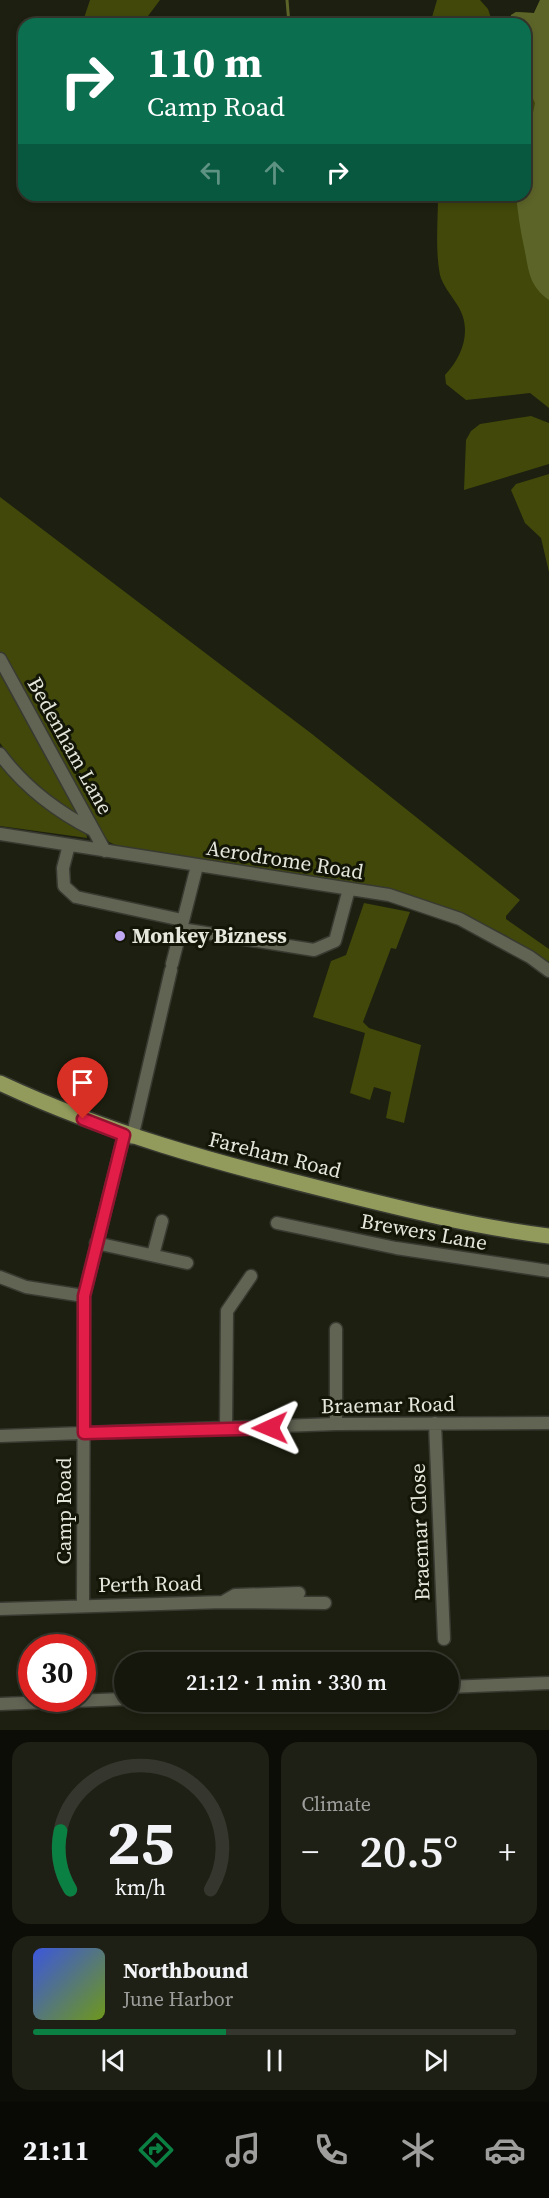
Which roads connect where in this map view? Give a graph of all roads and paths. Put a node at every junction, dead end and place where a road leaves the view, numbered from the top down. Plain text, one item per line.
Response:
1 (0, 659) edge
2 (0, 754) edge
3 (94, 831) junction
4 (0, 834) edge
5 (69, 844) junction
6 (105, 851) junction
7 (197, 866) junction
8 (349, 889) junction
9 (182, 925) junction
10 (549, 971) edge
11 (0, 1083) edge
12 (128, 1136) junction
13 (162, 1221) dead end
14 (277, 1223) dead end
15 (549, 1236) edge
16 (96, 1243) junction
17 (153, 1255) junction
18 (187, 1263) dead end
19 (549, 1271) edge
20 (251, 1276) dead end
21 (0, 1277) edge
22 (84, 1296) junction
23 (336, 1329) dead end
24 (549, 1423) edge
25 (336, 1424) junction
26 (435, 1424) junction
27 (225, 1429) junction
28 (84, 1433) junction
29 (0, 1436) edge
30 (298, 1593) dead end
31 (223, 1602) junction
32 (325, 1603) dead end
33 (83, 1605) junction
34 (0, 1609) edge
35 (444, 1639) dead end
36 (549, 1683) edge
37 (459, 1687) edge
38 (114, 1699) edge
39 (0, 1704) edge

1 - 3 street, Bedenham Lane
2 - 3 street
3 - 6 street, Bedenham Lane
4 - 5 street, Aerodrome Road
5 - 6 street, Aerodrome Road
5 - 9 street
6 - 7 street, Aerodrome Road
7 - 8 street, Aerodrome Road
7 - 9 street
8 - 9 street
8 - 10 street, Aerodrome Road
9 - 12 street
11 - 12 main road, Fareham Road
12 - 15 main road, Fareham Road
12 - 16 street, Camp Road
13 - 17 street
14 - 19 street, Brewers Lane
16 - 17 street
16 - 22 street, Camp Road
17 - 18 street
20 - 27 street
21 - 22 street
22 - 28 street, Camp Road
23 - 25 street
24 - 26 street, Braemar Road
25 - 26 street, Braemar Road
25 - 27 street, Braemar Road
26 - 35 street, Braemar Close
27 - 28 street, Braemar Road
28 - 29 street, Braemar Road
28 - 33 street, Camp Road
30 - 31 street, Perth Road
31 - 32 street
31 - 33 street, Perth Road
33 - 34 street, Perth Road
36 - 37 street
38 - 39 street

